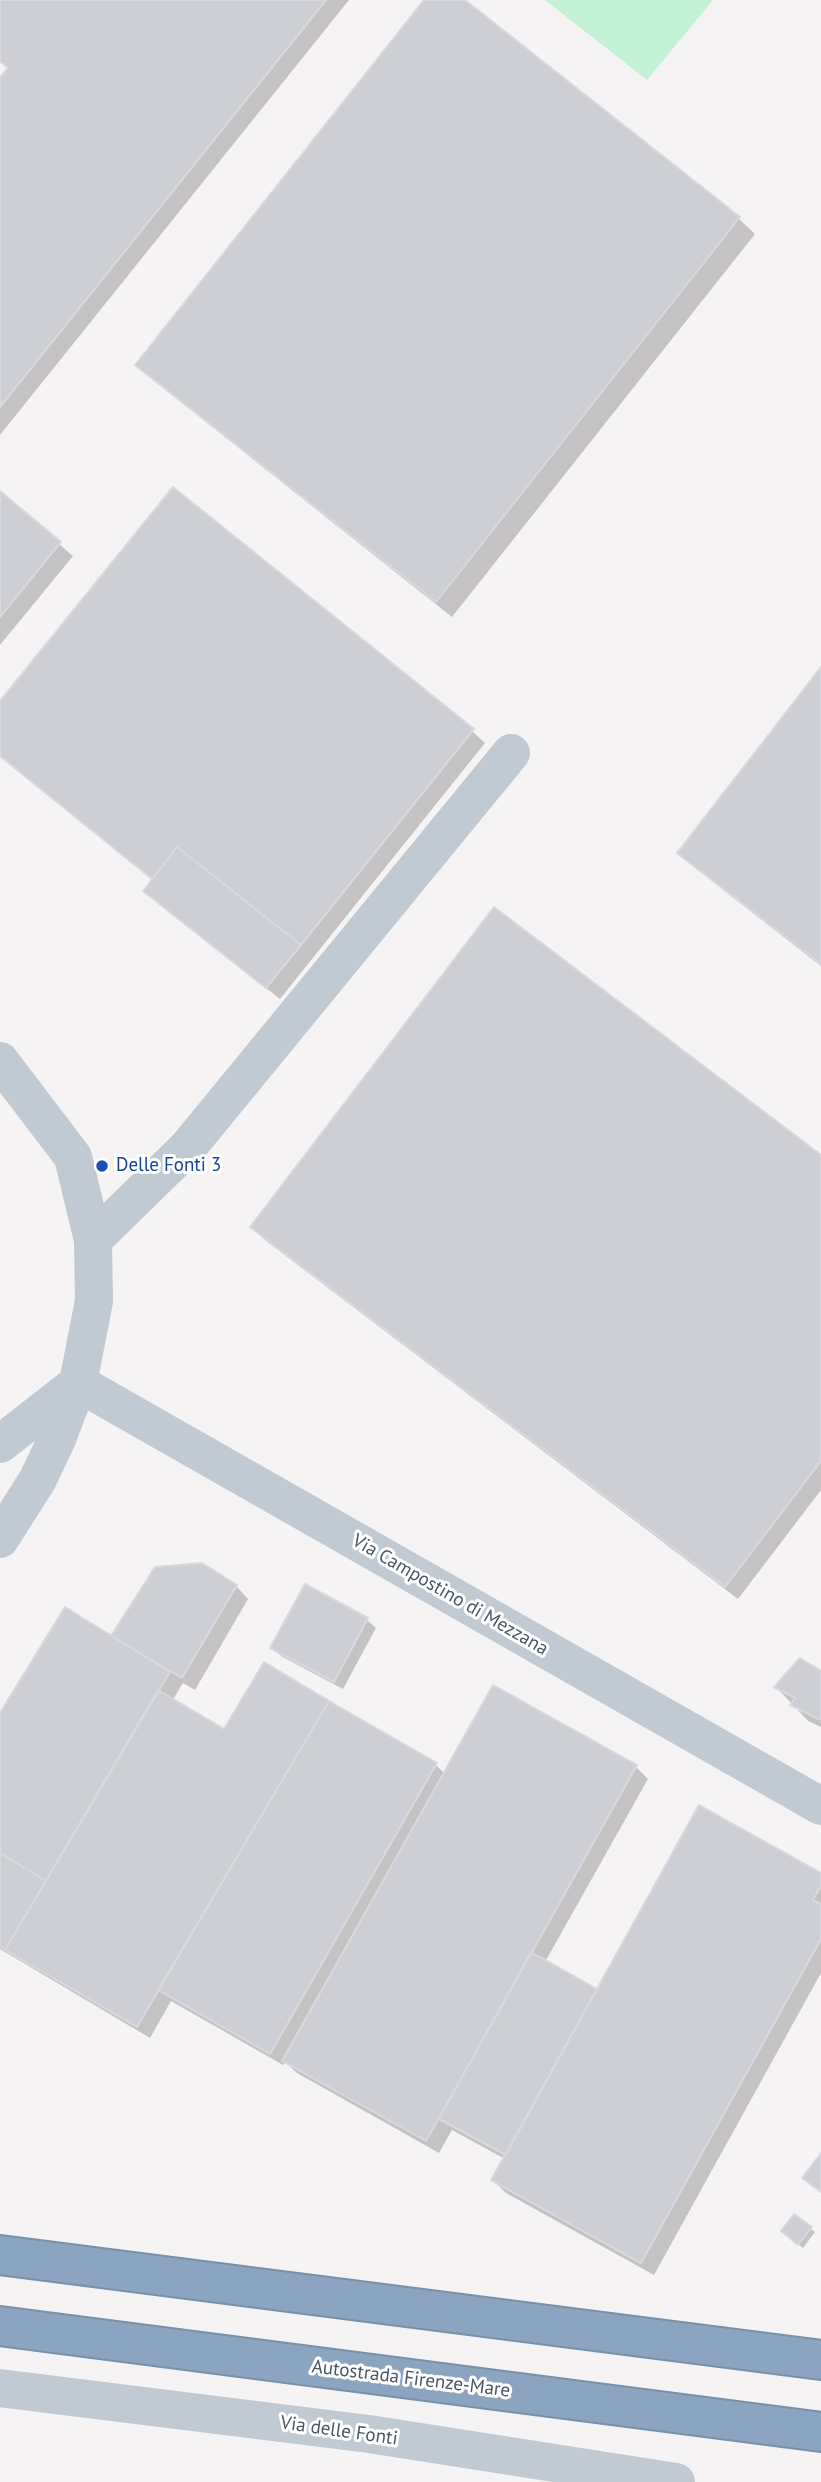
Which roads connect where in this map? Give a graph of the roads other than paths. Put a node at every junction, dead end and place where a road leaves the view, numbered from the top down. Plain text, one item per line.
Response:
1 (511, 753) dead end
2 (0, 1060) edge
3 (93, 1240) junction
4 (78, 1383) junction
5 (0, 1444) edge
6 (0, 1539) edge
7 (821, 1806) edge
8 (0, 2255) edge
9 (0, 2326) edge
10 (821, 2360) edge
11 (0, 2388) edge
12 (821, 2432) edge
13 (676, 2482) edge

1 - 3 street
2 - 3 street
3 - 4 street
4 - 5 street
4 - 6 street
4 - 7 street, Via Campostino di Mezzana
8 - 10 highway
9 - 12 highway, Autostrada Firenze-Mare
11 - 13 street, Via delle Fonti

